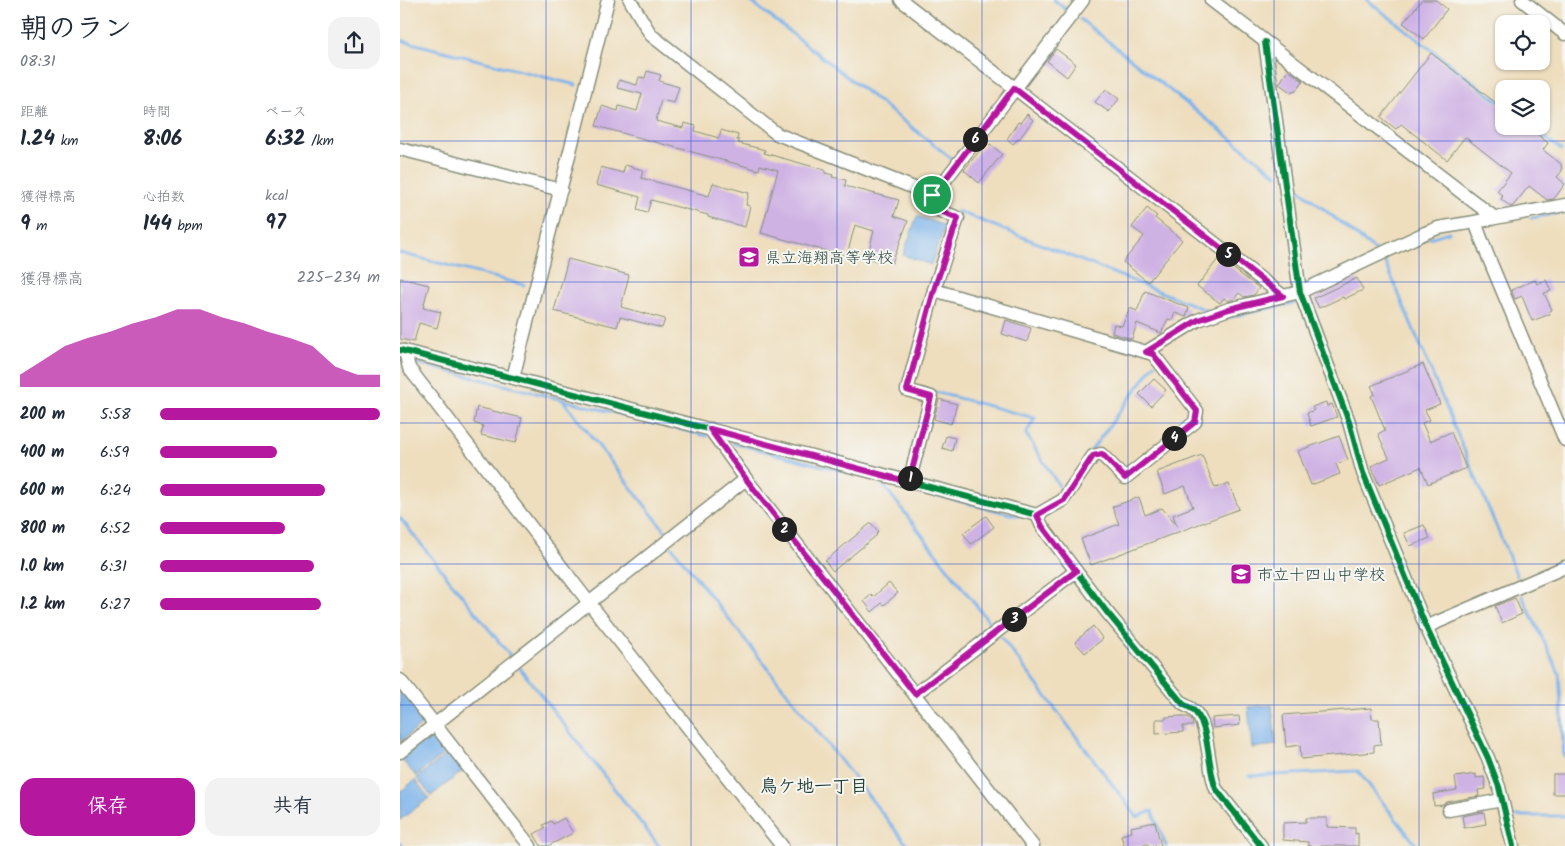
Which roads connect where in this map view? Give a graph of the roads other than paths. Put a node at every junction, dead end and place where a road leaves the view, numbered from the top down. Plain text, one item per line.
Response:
1 (608, 0) edge
2 (630, 0) edge
3 (901, 0) edge
4 (1082, 0) edge
5 (1211, 0) edge
6 (1522, 0) edge
7 (1565, 34) edge
8 (1265, 42) junction
9 (1014, 88) junction
10 (400, 149) edge
11 (561, 190) junction
12 (932, 195) junction
13 (1565, 205) edge
14 (1495, 218) junction
15 (1476, 222) junction
16 (934, 290) junction
17 (1300, 292) junction
18 (1283, 296) junction
19 (402, 351) edge
20 (1146, 352) junction
21 (513, 378) junction
22 (710, 429) junction
23 (1565, 440) edge
24 (746, 479) junction
25 (909, 482) junction
26 (1037, 515) junction
27 (1565, 567) edge
28 (1076, 571) junction
29 (590, 604) junction
30 (1426, 627) junction
31 (400, 680) edge
32 (915, 694) junction
33 (435, 724) junction
34 (400, 752) edge
35 (1502, 800) junction
36 (1449, 810) dead end
37 (530, 846) edge
38 (782, 846) edge
39 (1033, 846) edge
40 (1261, 846) edge
41 (1513, 846) edge

1 - 11 street
2 - 12 street
3 - 9 street
4 - 9 street
5 - 8 street
6 - 7 street
8 - 14 street
8 - 17 street
9 - 12 street
9 - 18 street
10 - 11 street
11 - 21 street
12 - 16 street
13 - 14 street
14 - 15 street
15 - 17 street
15 - 23 street
16 - 20 street
16 - 25 street
17 - 18 street
17 - 30 street
18 - 20 street
19 - 21 street
19 - 29 street
20 - 26 street
21 - 22 street
22 - 24 street
22 - 25 street
24 - 29 street
24 - 32 street
25 - 26 street
26 - 28 street
27 - 30 street
28 - 32 street
28 - 40 street
29 - 33 street
29 - 38 street
30 - 35 street
31 - 33 street
32 - 39 street
33 - 34 street
33 - 37 street
35 - 36 street
35 - 41 street

